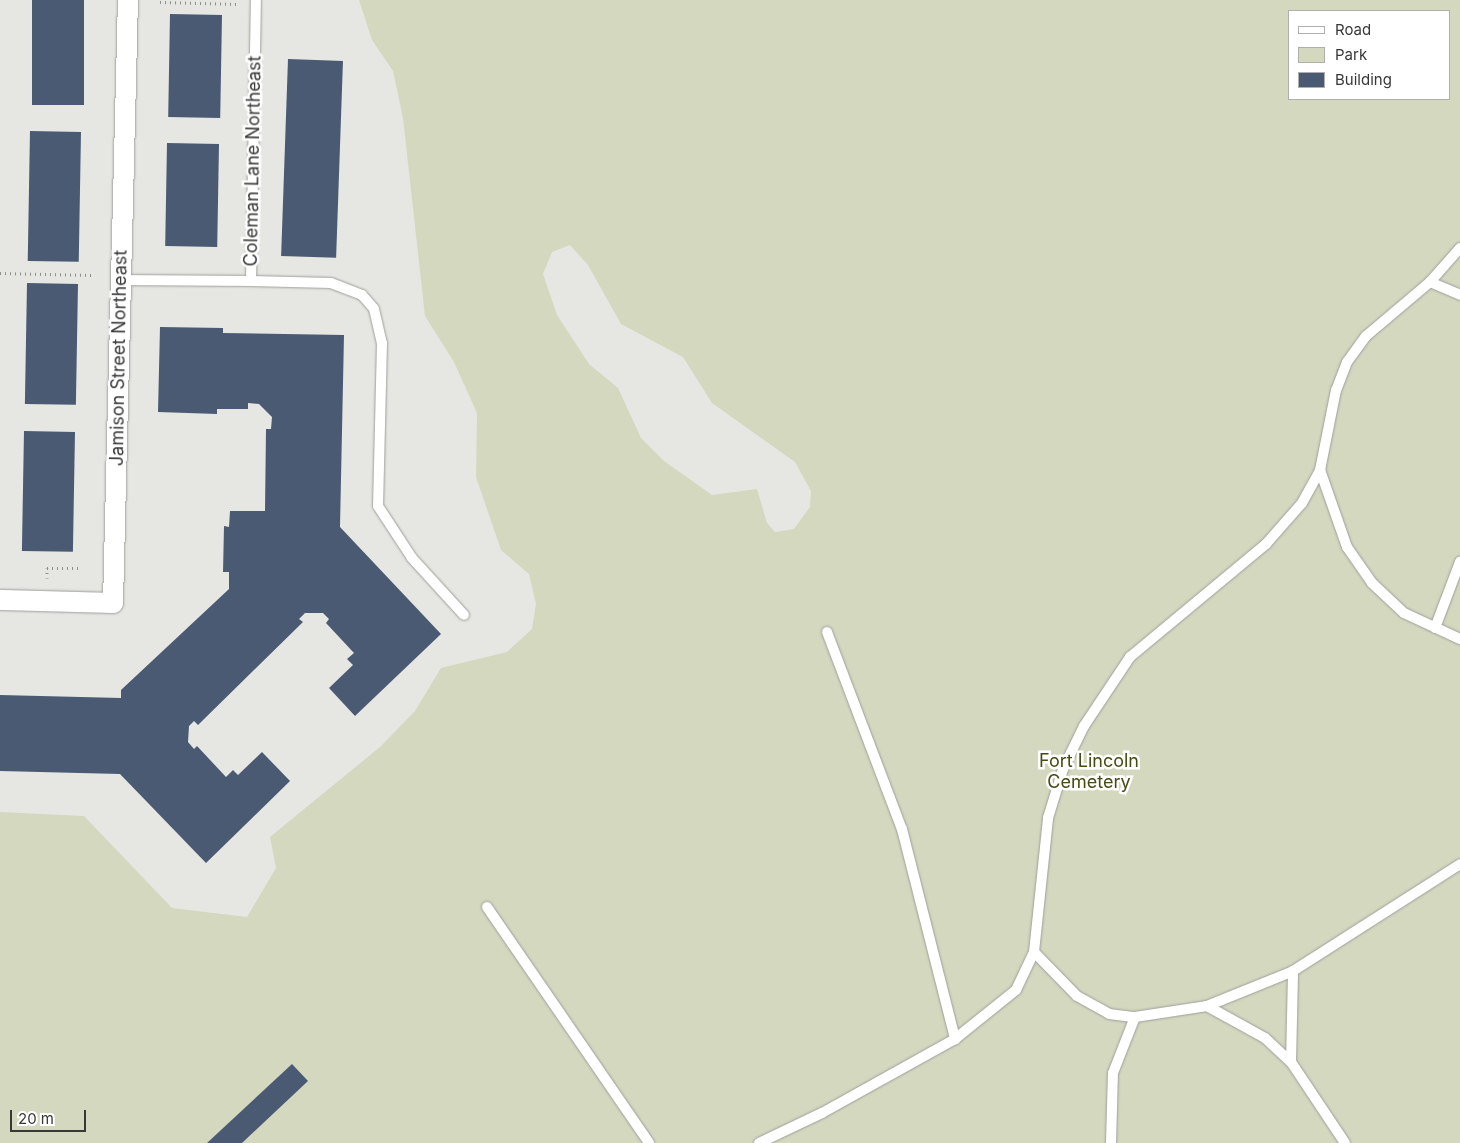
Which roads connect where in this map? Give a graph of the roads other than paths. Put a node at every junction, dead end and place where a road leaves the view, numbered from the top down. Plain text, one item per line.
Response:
1 (128, 0) edge
2 (256, 0) edge
3 (1460, 248) edge
4 (121, 280) junction
5 (251, 281) junction
6 (1430, 282) junction
7 (1460, 295) edge
8 (1320, 470) junction
9 (1460, 562) edge
10 (0, 600) edge
11 (464, 615) dead end
12 (1436, 628) junction
13 (827, 632) dead end
14 (1460, 639) edge
15 (1460, 864) edge
16 (487, 907) dead end
17 (1034, 952) junction
18 (1293, 970) junction
19 (1207, 1006) junction
20 (1135, 1016) junction
21 (955, 1039) junction
22 (1291, 1062) junction
23 (649, 1143) edge
24 (759, 1143) edge
25 (1111, 1143) edge
26 (1344, 1143) edge

1 - 4 street, Jamison Street Northeast
2 - 5 lane, Coleman Lane Northeast
3 - 6 lane
4 - 5 lane, Coleman Lane Northeast
4 - 10 street, Jamison Street Northeast
5 - 11 lane
6 - 7 lane
6 - 8 lane
8 - 12 lane
8 - 17 lane
9 - 12 lane
12 - 14 lane
13 - 21 lane
15 - 18 lane
16 - 23 lane
17 - 20 lane
17 - 21 lane
18 - 19 lane
18 - 22 lane
19 - 20 lane
19 - 22 lane
20 - 25 lane
21 - 24 lane
22 - 26 lane

